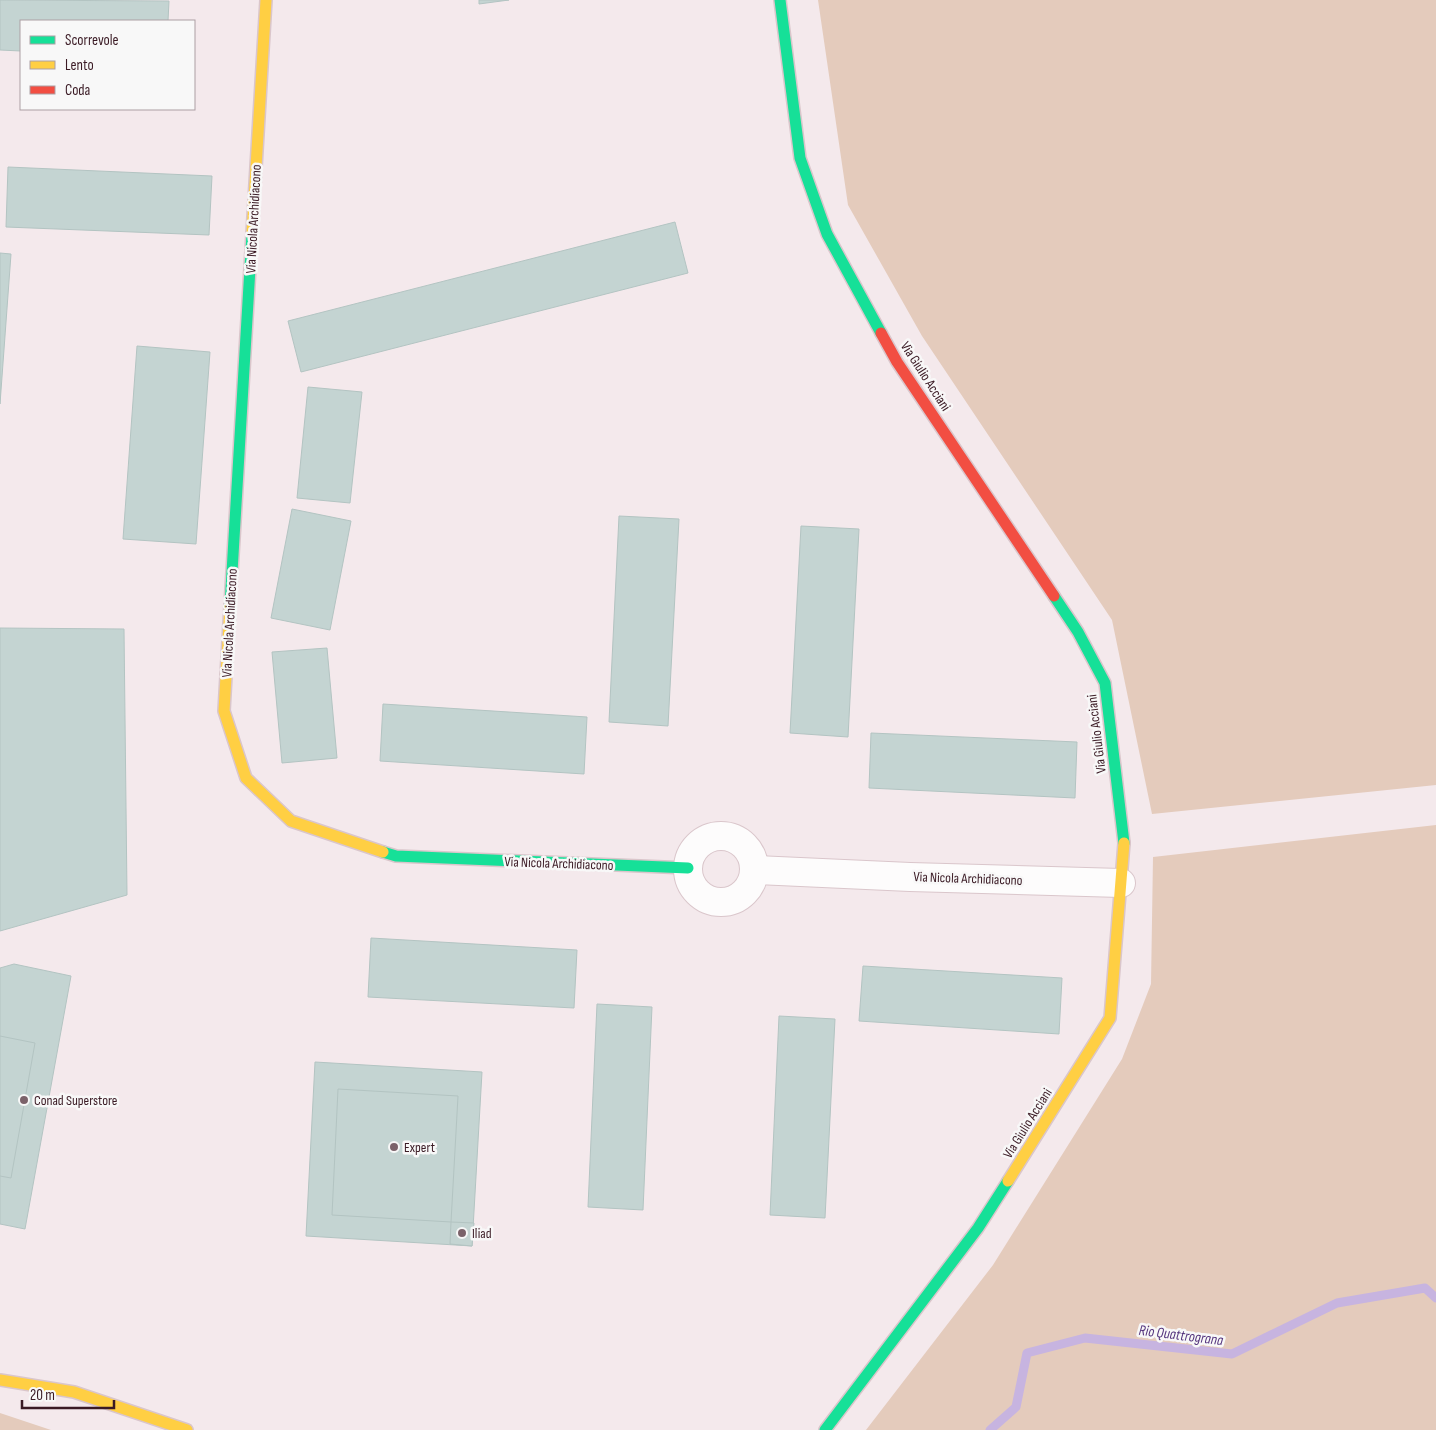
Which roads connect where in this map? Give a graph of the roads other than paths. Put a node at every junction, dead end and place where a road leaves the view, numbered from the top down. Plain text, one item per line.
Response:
1 (266, 0) edge
2 (780, 0) edge
3 (688, 868) junction
4 (754, 870) junction
5 (1121, 882) junction
6 (0, 1380) edge
7 (187, 1430) edge
8 (825, 1430) edge

1 - 3 street, Via Nicola Archidiacono
2 - 5 street, Via Giulio Acciani
3 - 4 street
3 - 4 street
4 - 5 street, Via Nicola Archidiacono
5 - 8 street, Via Giulio Acciani
6 - 7 street

